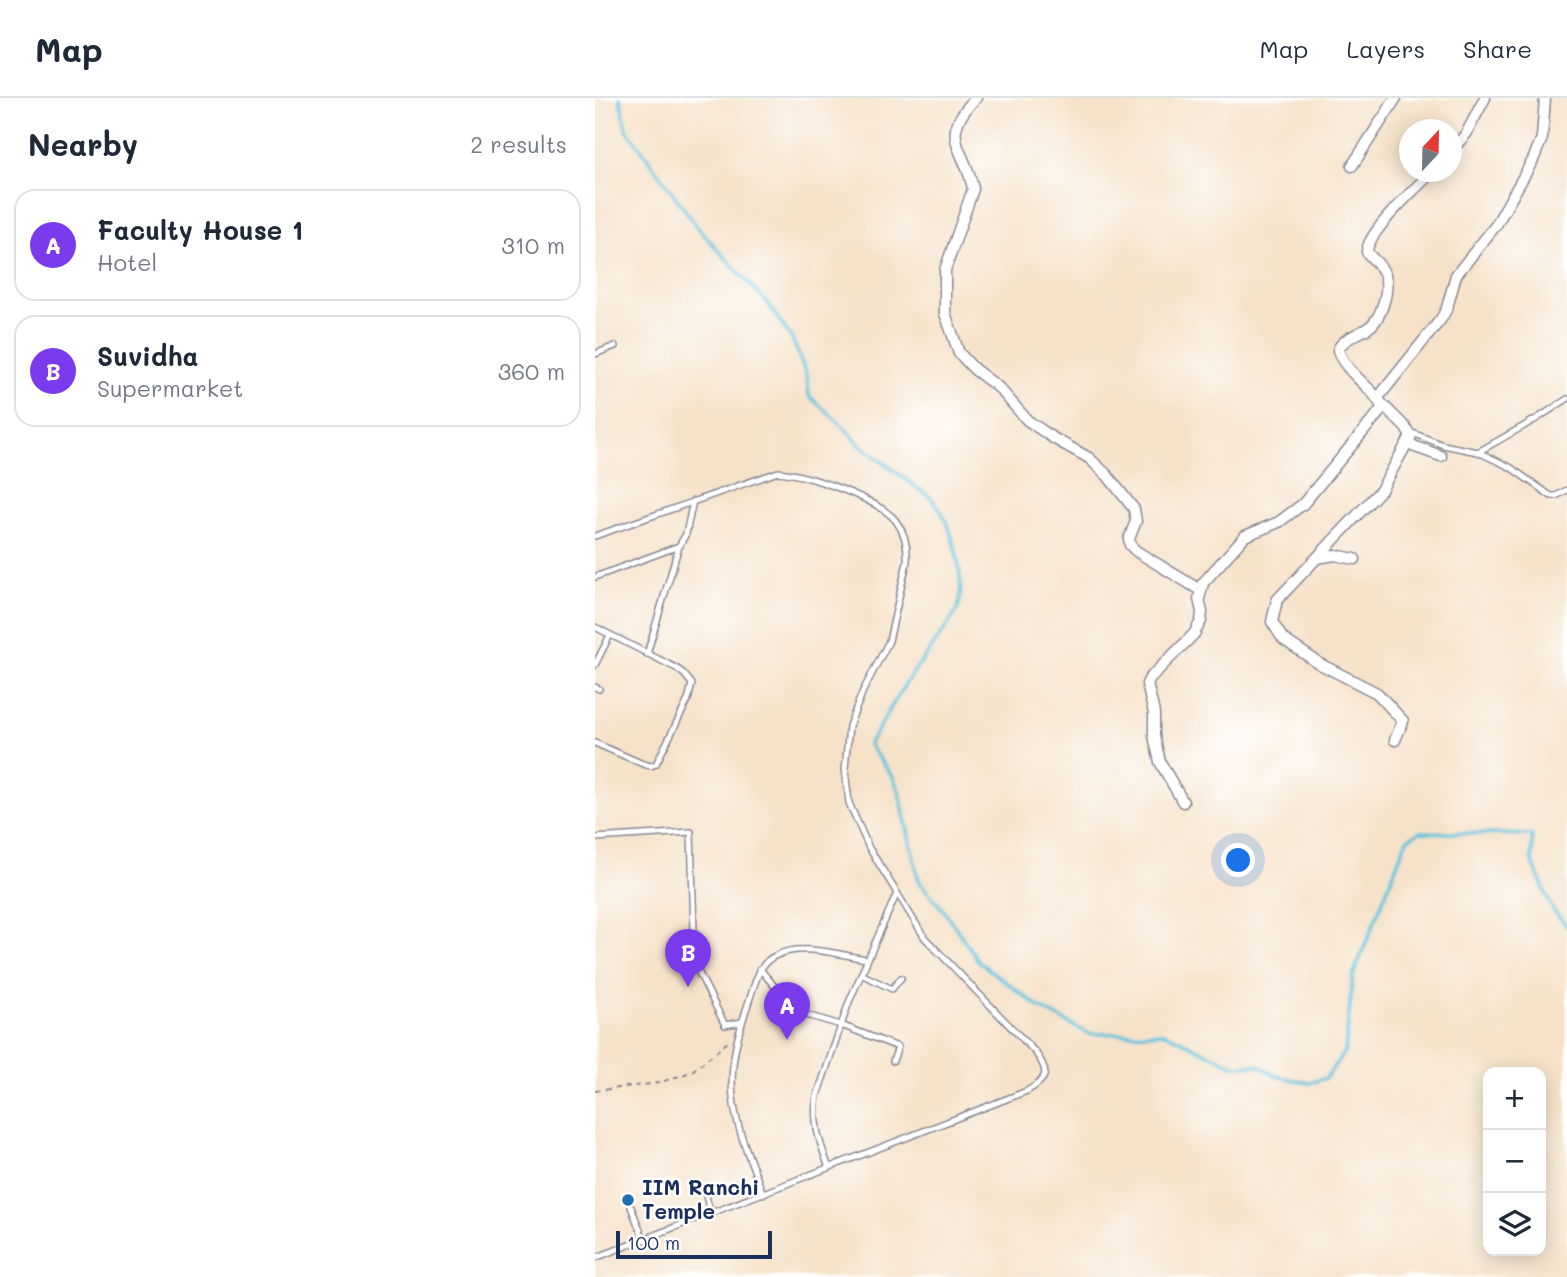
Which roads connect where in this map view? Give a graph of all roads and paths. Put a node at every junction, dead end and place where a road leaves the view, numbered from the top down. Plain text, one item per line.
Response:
1 (976, 98) edge
2 (1396, 98) edge
3 (1485, 98) edge
4 (1545, 98) edge
5 (1462, 139) edge
6 (1352, 166) dead end
7 (1423, 182) edge
8 (615, 346) dead end
9 (595, 354) edge
10 (1567, 398) edge
11 (1379, 401) junction
12 (1410, 432) junction
13 (1407, 444) junction
14 (1478, 452) junction
15 (1441, 456) dead end
16 (1567, 490) edge
17 (693, 501) junction
18 (595, 536) edge
19 (679, 546) junction
20 (1317, 558) junction
21 (1356, 559) dead end
22 (595, 577) edge
23 (1200, 590) junction
24 (595, 628) edge
25 (610, 635) junction
26 (647, 654) junction
27 (595, 665) edge
28 (1395, 740) dead end
29 (595, 743) edge
30 (1183, 802) dead end
31 (595, 838) edge
32 (897, 892) junction
33 (867, 958) junction
34 (760, 969) junction
35 (861, 974) junction
36 (901, 978) dead end
37 (742, 1023) junction
38 (841, 1025) junction
39 (739, 1034) junction
40 (893, 1061) dead end
41 (595, 1091) edge
42 (829, 1168) junction
43 (763, 1194) junction
44 (706, 1196) dead end
45 (631, 1207) dead end
46 (712, 1214) junction
47 (644, 1240) junction
48 (595, 1258) edge

1 - 23 street
2 - 6 street
3 - 5 street
4 - 11 street
7 - 11 street
8 - 9 lane
10 - 14 lane
11 - 12 street
11 - 23 street
12 - 13 street
12 - 14 lane
13 - 15 street
13 - 20 street
14 - 16 lane
17 - 18 lane
17 - 19 lane
17 - 32 lane
19 - 22 lane
19 - 26 lane
20 - 21 street
20 - 28 street
23 - 30 street
24 - 25 lane
25 - 26 lane
25 - 27 lane
26 - 29 lane
31 - 37 lane
32 - 33 lane
32 - 42 lane
33 - 34 lane
33 - 35 lane
34 - 37 lane
34 - 38 lane
35 - 36 lane
35 - 38 lane
37 - 39 lane
38 - 40 lane
38 - 42 lane
39 - 41 path
39 - 43 lane
42 - 43 lane
43 - 46 lane
44 - 46 lane
45 - 47 lane
46 - 47 lane
47 - 48 lane

